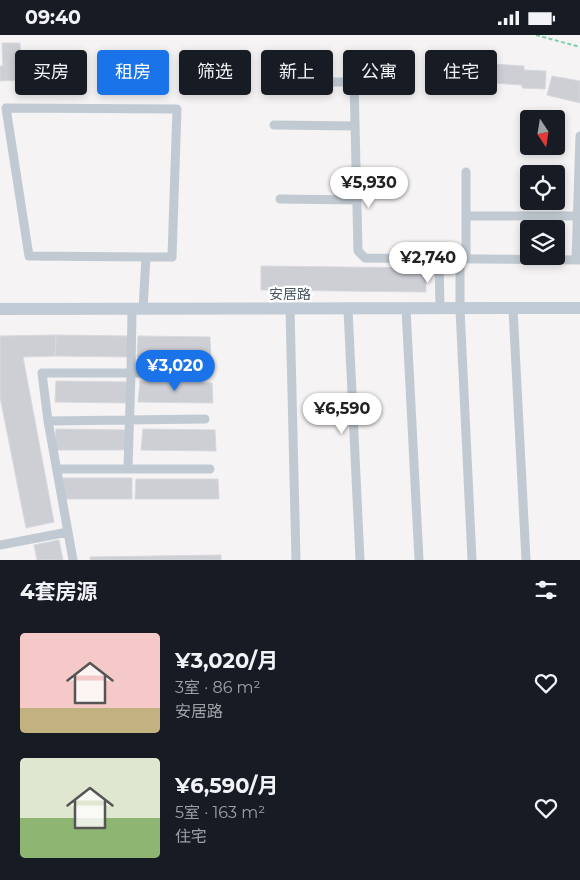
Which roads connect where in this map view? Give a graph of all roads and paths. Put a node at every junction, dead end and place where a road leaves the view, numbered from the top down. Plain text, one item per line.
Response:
1 (536, 35) edge
2 (580, 47) edge
3 (333, 82) edge
4 (274, 125) dead end
5 (355, 125) junction
6 (580, 136) edge
7 (466, 172) dead end
8 (280, 199) dead end
9 (357, 200) junction
10 (466, 216) junction
11 (578, 216) edge
12 (146, 257) junction
13 (439, 259) junction
14 (463, 259) junction
15 (578, 260) edge
16 (580, 308) edge
17 (0, 309) edge
18 (138, 309) junction
19 (290, 309) junction
20 (348, 309) junction
21 (406, 309) junction
22 (440, 309) junction
23 (460, 309) junction
24 (513, 309) junction
25 (206, 372) dead end
26 (131, 373) junction
27 (205, 419) dead end
28 (130, 420) junction
29 (48, 421) junction
30 (128, 468) junction
31 (57, 469) junction
32 (210, 469) dead end
33 (68, 532) junction
34 (0, 545) edge
35 (73, 560) edge
36 (296, 560) edge
37 (360, 560) edge
38 (419, 560) edge
39 (472, 560) edge
40 (526, 560) edge

1 - 2 path
3 - 5 street
4 - 5 street
5 - 9 street
6 - 11 street
7 - 10 street
8 - 9 street
9 - 13 street
10 - 11 street
10 - 14 street
11 - 15 street
12 - 12 street
12 - 18 street
13 - 14 street
13 - 22 street
14 - 15 street
14 - 23 street
16 - 24 street, 安居路
17 - 18 street, 安居路
18 - 19 street, 安居路
18 - 26 street
19 - 20 street, 安居路
19 - 36 street
20 - 21 street, 安居路
20 - 37 street
21 - 22 street, 安居路
21 - 38 street
22 - 23 street, 安居路
23 - 24 street, 安居路
23 - 39 street
24 - 40 street
25 - 26 street
26 - 28 street
26 - 29 street
27 - 28 street
28 - 29 street
28 - 30 street
29 - 31 street
30 - 31 street
30 - 32 street
31 - 33 street
33 - 34 street
33 - 35 street

